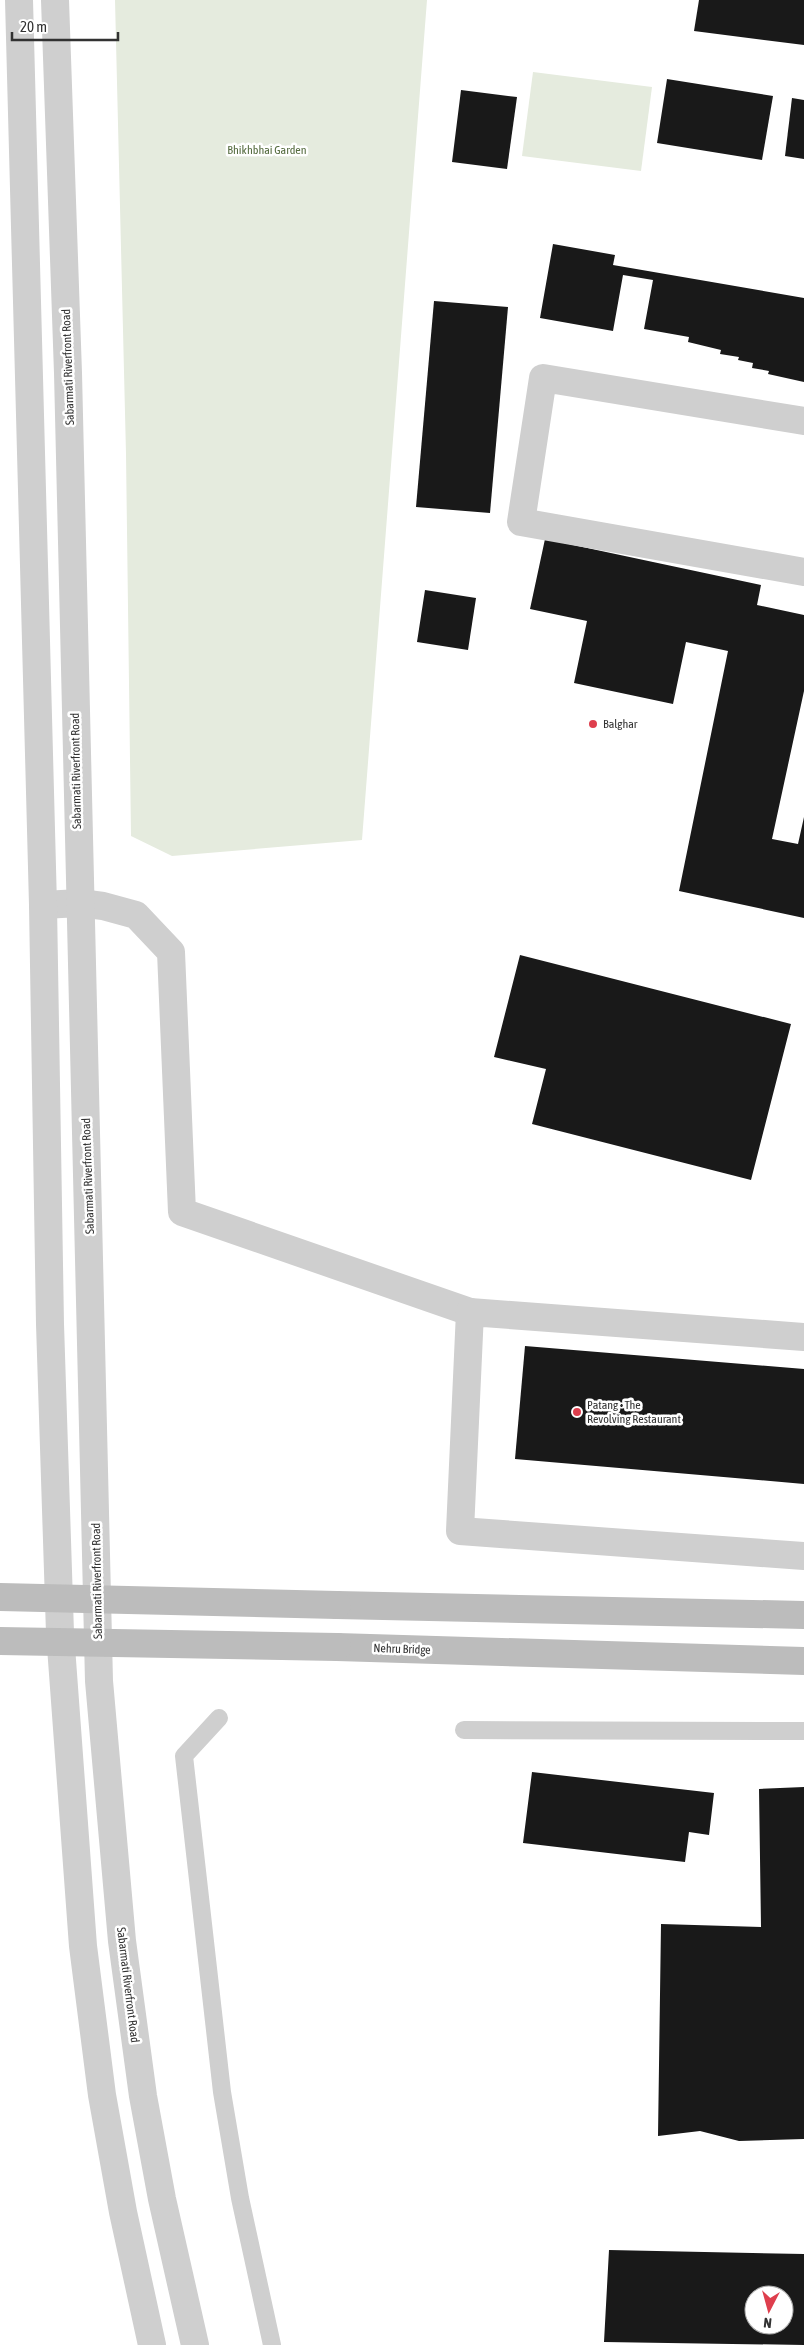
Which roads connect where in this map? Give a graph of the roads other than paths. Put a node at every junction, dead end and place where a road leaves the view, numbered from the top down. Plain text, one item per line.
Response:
1 (19, 0) edge
2 (55, 0) edge
3 (804, 422) edge
4 (804, 572) edge
5 (80, 903) junction
6 (42, 905) junction
7 (470, 1312) junction
8 (804, 1337) edge
9 (804, 1556) edge
10 (0, 1597) edge
11 (804, 1615) edge
12 (0, 1641) edge
13 (804, 1661) edge
14 (219, 1718) dead end
15 (464, 1730) dead end
16 (804, 1731) edge
17 (152, 2345) edge
18 (195, 2345) edge
19 (272, 2345) edge

1 - 6 street
2 - 5 street, Sabarmati Riverfront Road
3 - 4 street
5 - 6 street
5 - 7 street
5 - 18 street, Sabarmati Riverfront Road
6 - 17 street
7 - 8 street
7 - 9 street
10 - 11 main road, bridge
12 - 13 main road, Nehru Bridge, bridge
14 - 19 lane
15 - 16 lane

